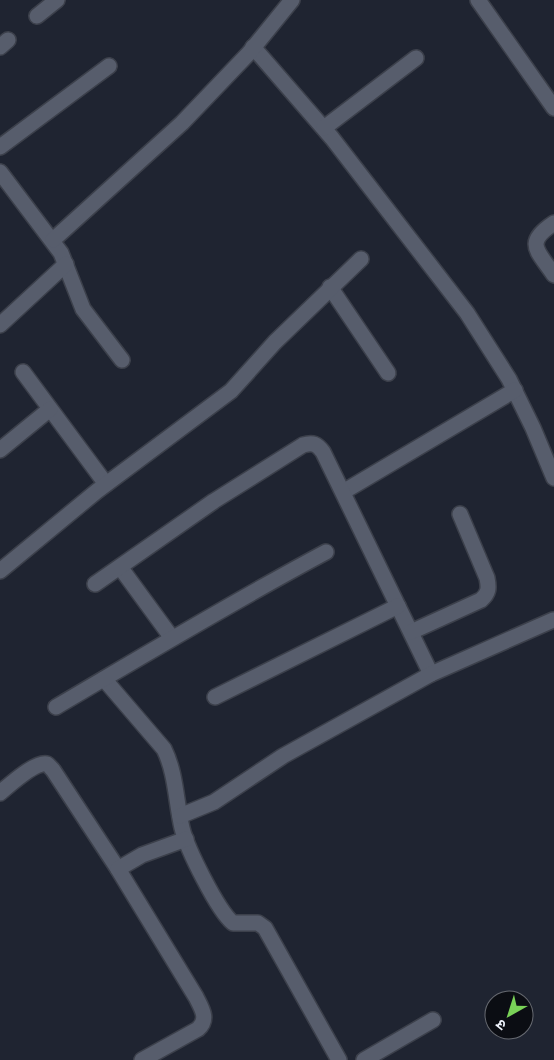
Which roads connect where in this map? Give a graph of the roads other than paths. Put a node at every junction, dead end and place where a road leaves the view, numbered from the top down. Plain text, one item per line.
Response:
1 (57, 0) edge
2 (292, 0) edge
3 (478, 0) edge
4 (37, 16) dead end
5 (254, 47) junction
6 (416, 58) dead end
7 (109, 66) dead end
8 (554, 108) edge
9 (324, 128) junction
10 (0, 147) edge
11 (0, 172) edge
12 (554, 223) edge
13 (53, 240) junction
14 (361, 258) dead end
15 (66, 264) junction
16 (554, 275) edge
17 (330, 287) junction
18 (0, 325) edge
19 (122, 360) dead end
20 (23, 372) dead end
21 (388, 373) dead end
22 (515, 390) junction
23 (50, 408) junction
24 (0, 450) edge
25 (554, 478) edge
26 (106, 484) junction
27 (343, 492) junction
28 (460, 514) dead end
29 (326, 552) dead end
30 (120, 567) junction
31 (0, 571) edge
32 (95, 584) dead end
33 (398, 606) junction
34 (554, 622) edge
35 (411, 632) junction
36 (172, 638) junction
37 (431, 674) junction
38 (104, 679) junction
39 (215, 698) dead end
40 (56, 708) dead end
41 (0, 793) edge
42 (180, 816) junction
43 (186, 838) junction
44 (118, 869) junction
45 (434, 1020) dead end
46 (142, 1060) edge
47 (339, 1060) edge
48 (364, 1060) edge

1 - 4 street
2 - 5 street
3 - 8 street
5 - 9 street
5 - 13 street
6 - 9 street
7 - 10 street
9 - 22 street
11 - 13 street
12 - 16 street
13 - 15 street
14 - 17 street
15 - 18 street
15 - 19 street
17 - 21 street
17 - 26 street
20 - 23 street
22 - 25 street
22 - 27 street
23 - 24 street
23 - 26 street
26 - 31 street
27 - 30 street
27 - 33 street
28 - 35 street
29 - 36 street
30 - 32 street
30 - 36 street
33 - 35 street
33 - 39 street
34 - 37 street
35 - 37 street
36 - 38 street
37 - 42 street
38 - 40 street
38 - 42 street
41 - 44 street
42 - 43 street
43 - 44 street
43 - 47 street
44 - 46 street
45 - 48 street

